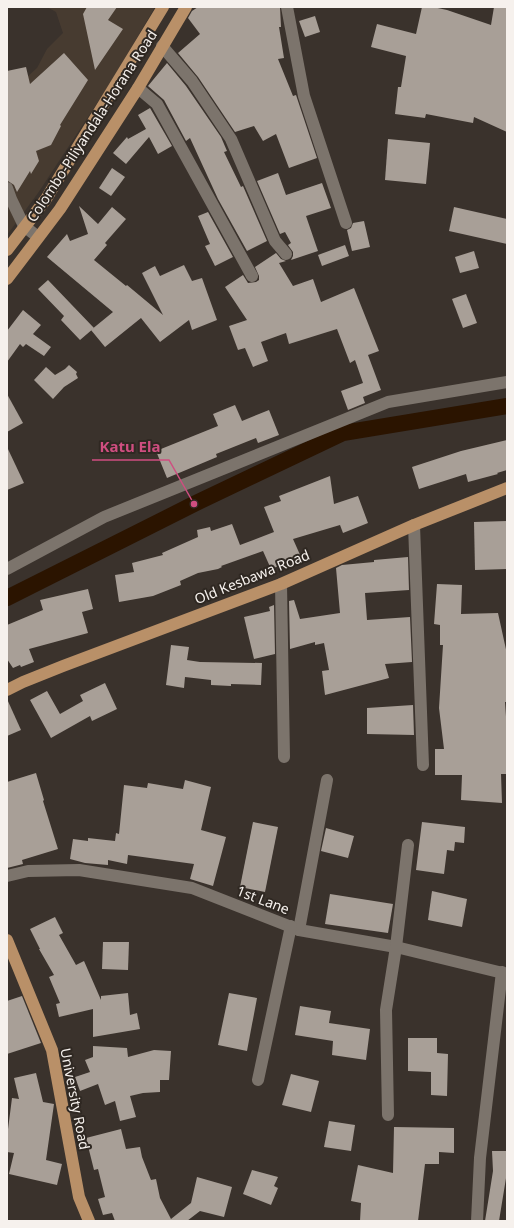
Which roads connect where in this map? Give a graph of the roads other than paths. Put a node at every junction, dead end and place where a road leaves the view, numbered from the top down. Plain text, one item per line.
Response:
1 (164, 7) edge
2 (186, 7) edge
3 (287, 7) edge
4 (162, 46) junction
5 (138, 88) junction
6 (7, 188) edge
7 (346, 223) dead end
8 (24, 226) junction
9 (38, 237) junction
10 (7, 250) edge
11 (286, 254) dead end
12 (252, 276) dead end
13 (7, 279) edge
14 (507, 382) edge
15 (507, 488) edge
16 (414, 526) junction
17 (7, 569) edge
18 (281, 584) junction
19 (7, 690) edge
20 (284, 757) dead end
21 (423, 765) dead end
22 (328, 780) dead end
23 (408, 845) dead end
24 (7, 876) edge
25 (295, 928) junction
26 (7, 940) edge
27 (396, 947) junction
28 (505, 973) edge
29 (258, 1080) dead end
30 (388, 1115) dead end
31 (89, 1221) edge
32 (477, 1221) edge

1 - 8 main road, Colombo-Piliyandala-Horana Road
2 - 4 main road, Colombo-Piliyandala-Horana Road
3 - 7 street
4 - 5 main road, Colombo-Piliyandala-Horana Road
4 - 11 street
5 - 9 main road, Colombo-Piliyandala-Horana Road
5 - 12 street
6 - 8 street
8 - 9 street
8 - 10 main road, Colombo-Piliyandala-Horana Road
9 - 13 main road, Colombo-Piliyandala-Horana Road
14 - 17 street
15 - 16 main road, Old Kesbawa Road
16 - 18 main road, Old Kesbawa Road
16 - 21 street
18 - 19 main road, Old Kesbawa Road
18 - 20 street
22 - 25 street
23 - 27 street
24 - 25 street, 1st Lane
25 - 27 street, 1st Lane
25 - 29 street
26 - 31 main road, University Road
27 - 28 street, 1st Lane
27 - 30 street
28 - 32 street

